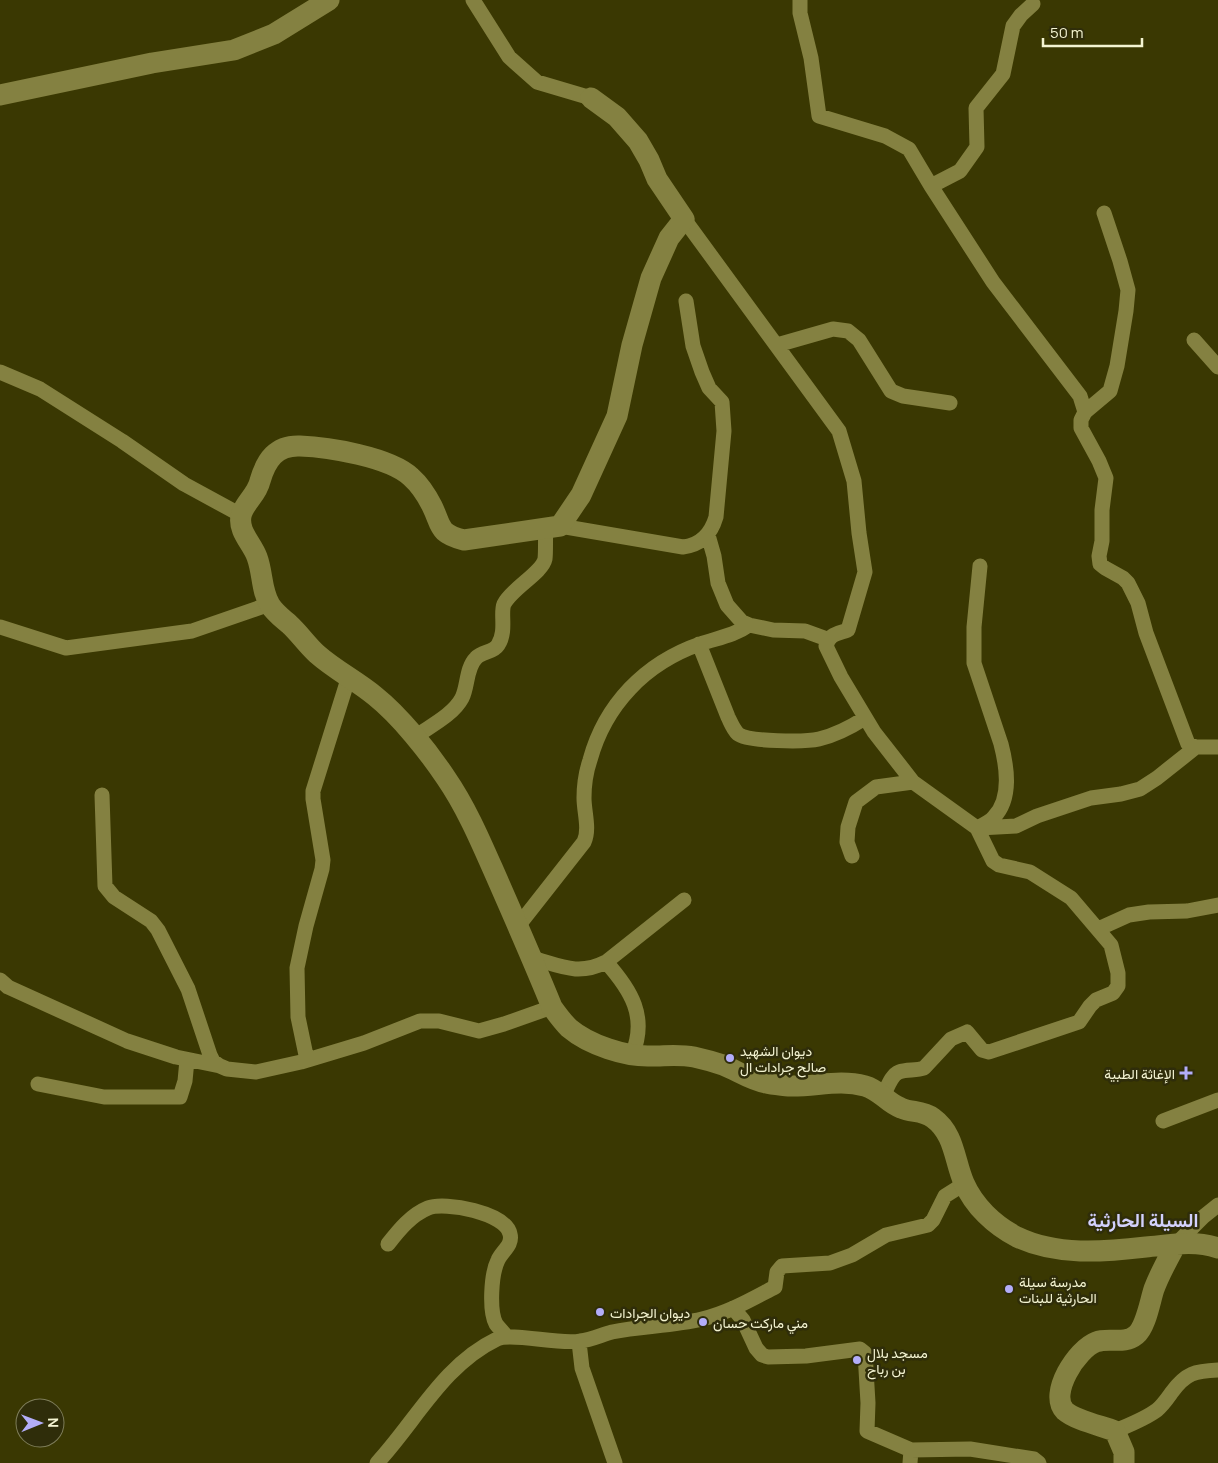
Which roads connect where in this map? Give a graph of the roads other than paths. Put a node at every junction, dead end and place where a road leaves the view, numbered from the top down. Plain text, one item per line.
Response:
1 (329, 0) edge
2 (473, 0) edge
3 (800, 0) edge
4 (1033, 4) dead end
5 (0, 95) edge
6 (590, 98) joint
7 (931, 186) junction
8 (1104, 213) dead end
9 (684, 218) junction
10 (686, 302) dead end
11 (1194, 340) dead end
12 (777, 345) junction
13 (1218, 367) edge
14 (0, 372) edge
15 (950, 403) dead end
16 (1085, 412) junction
17 (241, 516) junction
18 (553, 528) junction
19 (708, 535) junction
20 (980, 566) dead end
21 (270, 604) junction
22 (749, 625) junction
23 (0, 627) edge
24 (828, 639) junction
25 (699, 644) junction
26 (348, 676) junction
27 (865, 718) junction
28 (416, 737) junction
29 (1196, 747) junction
30 (1218, 747) edge
31 (913, 782) junction
32 (102, 795) dead end
33 (978, 828) junction
34 (852, 856) dead end
35 (684, 900) dead end
36 (1218, 905) edge
37 (518, 926) junction
38 (1098, 929) junction
39 (532, 958) junction
40 (606, 962) junction
41 (0, 980) edge
42 (552, 1007) junction
43 (632, 1055) junction
44 (187, 1060) junction
45 (307, 1060) junction
46 (220, 1066) junction
47 (38, 1084) dead end
48 (883, 1096) junction
49 (1218, 1100) edge
50 (1163, 1121) dead end
51 (964, 1184) junction
52 (1218, 1205) edge
53 (388, 1244) dead end
54 (1176, 1244) junction
55 (1218, 1248) edge
56 (733, 1308) junction
57 (506, 1336) junction
58 (579, 1342) junction
59 (1218, 1370) edge
60 (1115, 1431) junction
61 (911, 1456) edge
62 (377, 1463) edge
63 (615, 1463) edge
64 (1039, 1463) edge
65 (1124, 1463) edge

1 - 5 street
2 - 6 street
3 - 7 street
4 - 7 street
6 - 9 street
7 - 16 street
8 - 16 street
9 - 12 street
9 - 18 street
10 - 19 street
11 - 13 street
12 - 15 street
12 - 24 street
14 - 17 street
16 - 29 street
17 - 18 street
17 - 21 street
18 - 19 street
18 - 28 street
19 - 22 street
20 - 33 street
21 - 23 street
21 - 26 street
22 - 24 street
22 - 25 street
24 - 27 street
25 - 27 street
25 - 37 street
26 - 28 street
26 - 45 street
27 - 31 street
28 - 37 street
29 - 30 street
29 - 33 street
31 - 33 street
31 - 34 street
32 - 46 street
33 - 38 street
35 - 40 street
36 - 38 street
37 - 39 street
38 - 48 street
39 - 40 street
39 - 42 street
40 - 43 street
41 - 44 street
42 - 43 street
42 - 45 street
43 - 48 street
44 - 46 street
44 - 47 street
45 - 46 street
48 - 51 street
49 - 50 street
51 - 54 street
51 - 56 street
52 - 54 street
53 - 57 street
54 - 55 street
54 - 60 street
56 - 58 street
56 - 61 street
57 - 58 street
57 - 62 street
58 - 63 street
59 - 60 street
60 - 65 street
61 - 64 street

